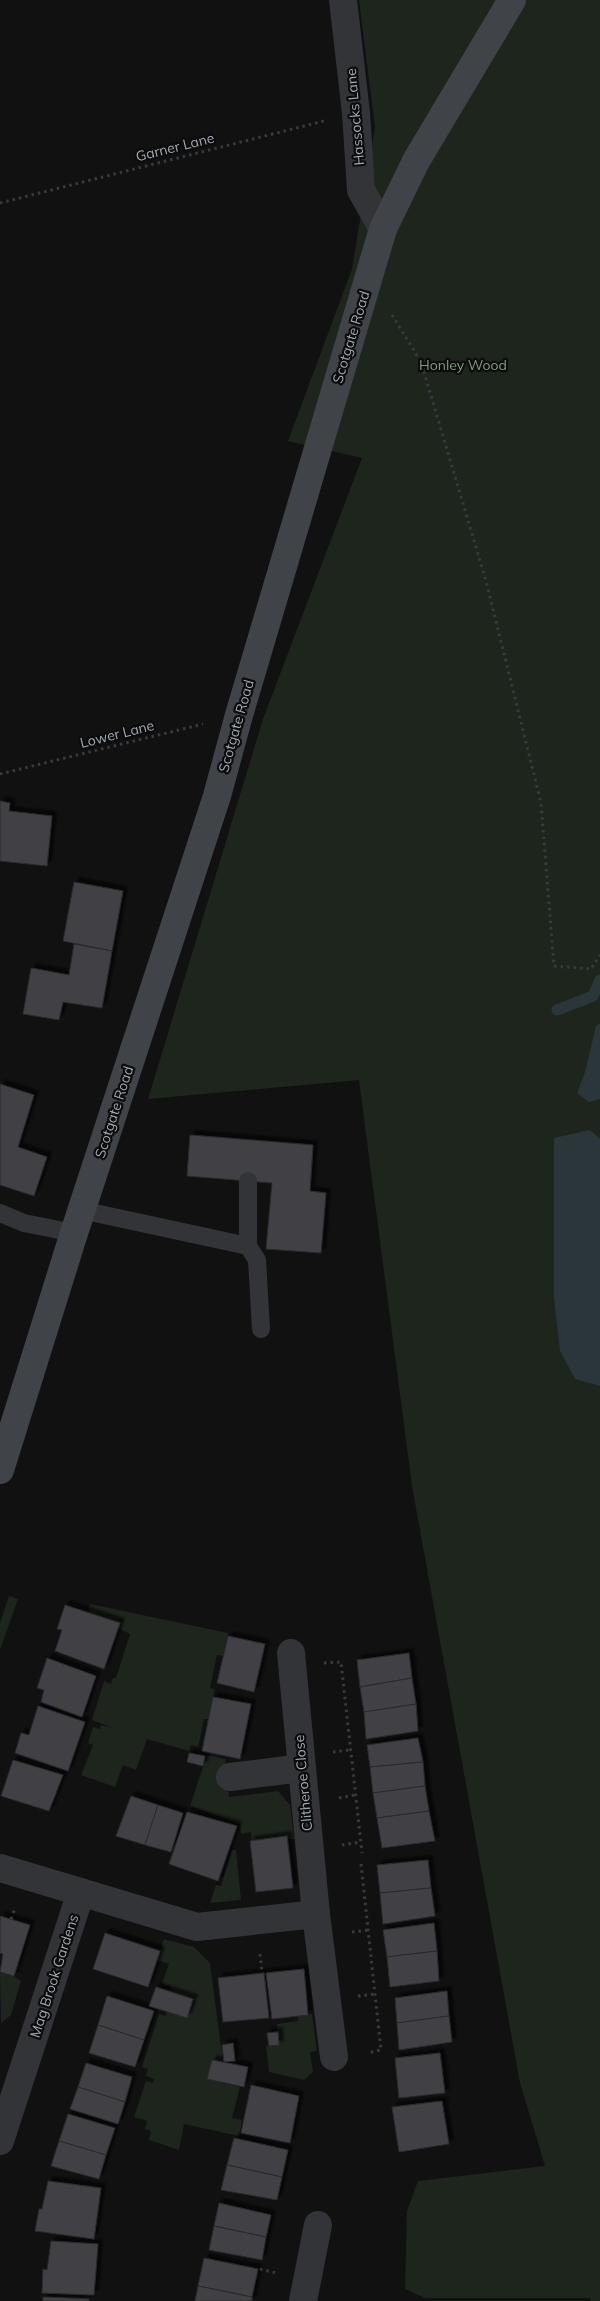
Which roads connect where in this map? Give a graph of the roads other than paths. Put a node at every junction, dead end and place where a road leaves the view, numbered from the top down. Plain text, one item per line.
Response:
1 (343, 0) edge
2 (512, 0) edge
3 (383, 229) junction
4 (248, 1181) dead end
5 (0, 1214) edge
6 (78, 1222) junction
7 (248, 1246) junction
8 (261, 1329) dead end
9 (6, 1431) edge
10 (0, 1470) edge
11 (290, 1653) dead end
12 (302, 1768) junction
13 (230, 1777) dead end
14 (0, 1868) edge
15 (81, 1892) junction
16 (316, 1914) junction
17 (334, 2057) road end
18 (0, 2141) edge
19 (318, 2224) dead end
20 (303, 2301) edge

1 - 3 street, Hassocks Lane
2 - 3 street, Scotgate Road
3 - 6 street, Scotgate Road
4 - 7 lane
5 - 6 lane
6 - 7 lane
6 - 9 street, Scotgate Road
7 - 8 lane
9 - 10 street, Scotgate Road
11 - 12 street, Clitheroe Close
12 - 13 street
12 - 16 street, Clitheroe Close
14 - 15 street
15 - 16 street
15 - 18 street, Mag Brook Gardens
16 - 17 street, Clitheroe Close
19 - 20 street

